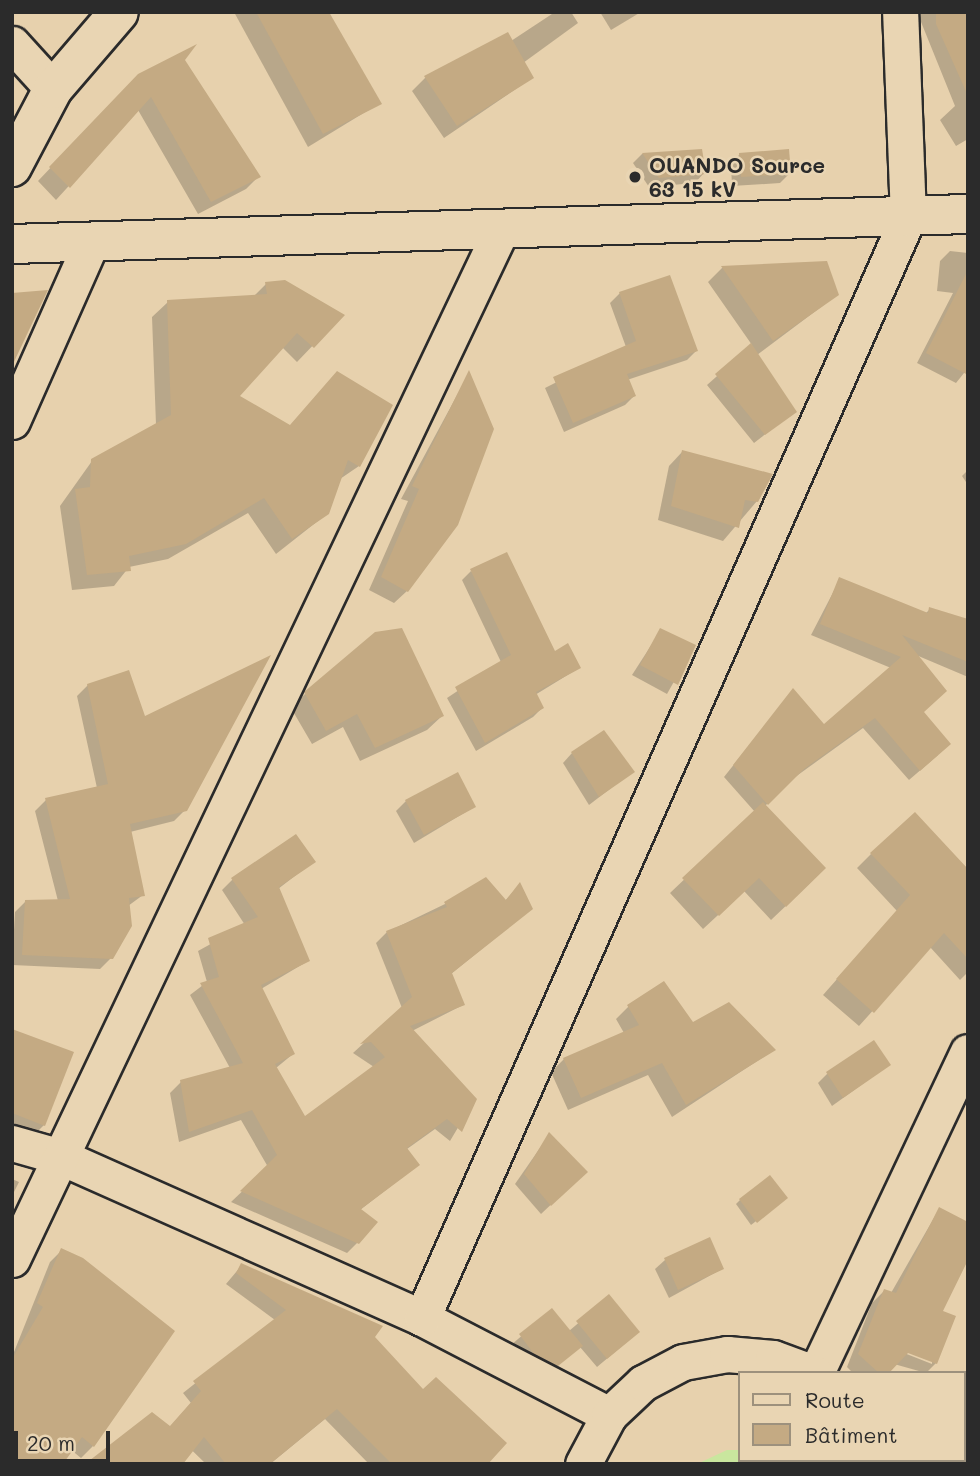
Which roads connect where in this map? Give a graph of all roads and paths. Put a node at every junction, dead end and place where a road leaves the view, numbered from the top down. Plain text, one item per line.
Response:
1 (118, 12) edge
2 (900, 12) edge
3 (12, 44) edge
4 (54, 89) junction
5 (12, 167) edge
6 (968, 214) edge
7 (908, 217) junction
8 (500, 232) junction
9 (12, 244) edge
10 (90, 245) junction
11 (12, 421) edge
12 (968, 1052) edge
13 (12, 1143) edge
14 (61, 1157) junction
15 (12, 1259) edge
16 (422, 1318) junction
17 (809, 1371) edge
18 (816, 1371) edge
19 (609, 1415) junction
20 (583, 1464) edge

1 - 4 street
2 - 7 street
3 - 4 street
4 - 5 street
6 - 7 street
7 - 8 street
7 - 16 street
8 - 10 street
8 - 14 street
9 - 10 street
10 - 11 street
12 - 18 street
13 - 14 street
14 - 15 street
14 - 16 street
16 - 19 street
17 - 19 street
19 - 20 street

